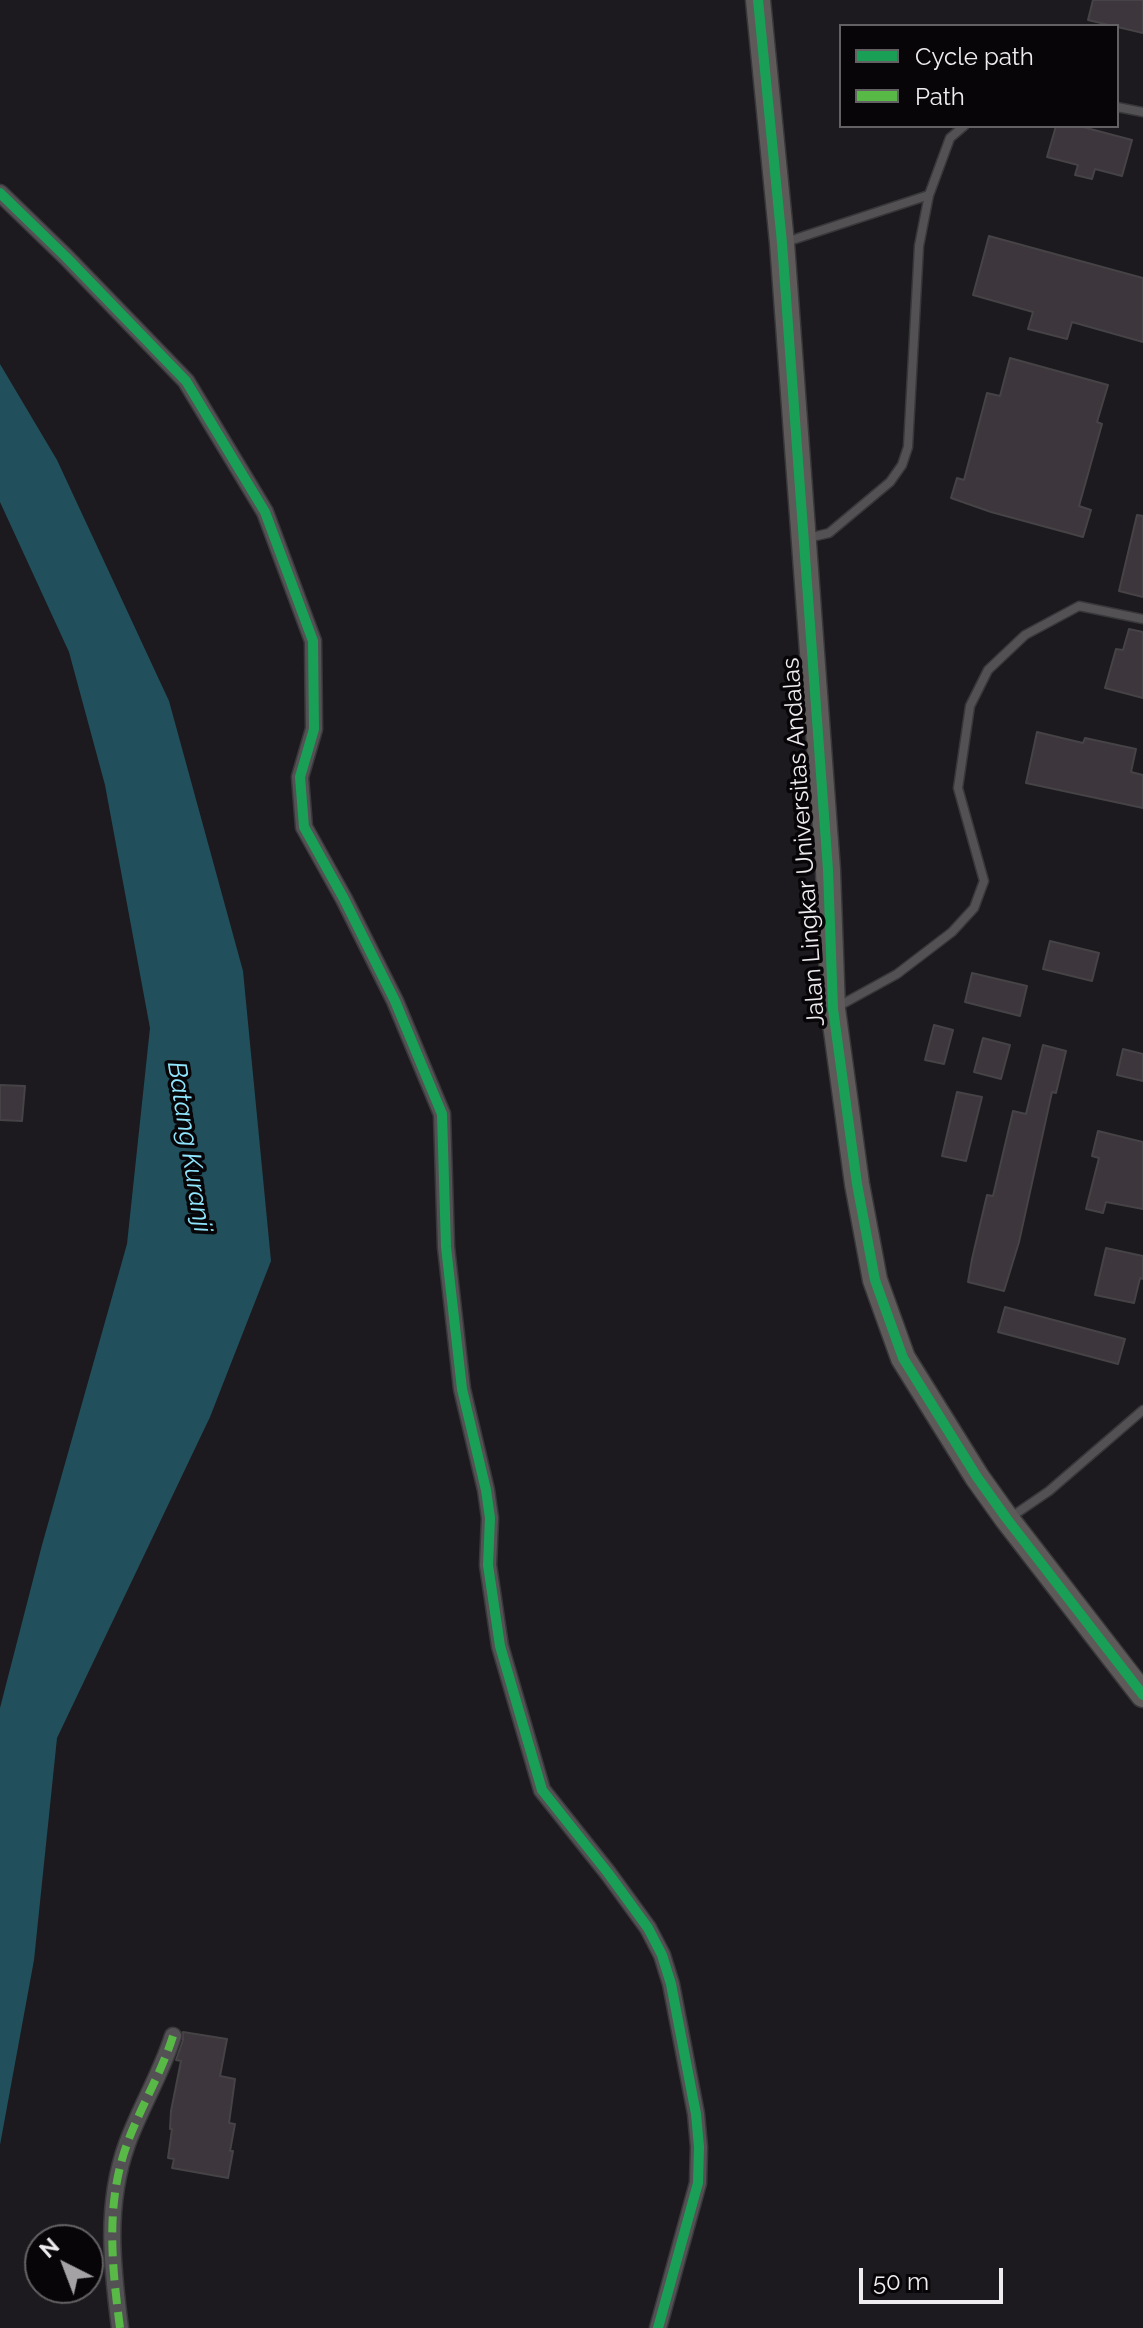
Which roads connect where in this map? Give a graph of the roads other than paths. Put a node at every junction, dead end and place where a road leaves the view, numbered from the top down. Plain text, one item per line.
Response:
1 (758, 0) edge
2 (1119, 107) edge
3 (1143, 112) edge
4 (962, 128) edge
5 (0, 193) edge
6 (929, 195) junction
7 (782, 243) junction
8 (803, 539) junction
9 (1143, 619) edge
10 (833, 1009) junction
11 (1143, 1410) edge
12 (1007, 1519) junction
13 (1143, 1695) edge
14 (173, 2036) dead end
15 (120, 2328) edge
16 (658, 2328) edge

1 - 7 street, Jalan Lingkar Universitas Andalas
2 - 3 lane
4 - 6 lane
5 - 16 street
6 - 7 lane
6 - 8 lane
7 - 8 street, Jalan Lingkar Universitas Andalas
8 - 10 street, Jalan Lingkar Universitas Andalas
9 - 10 lane
10 - 12 street, Jalan Lingkar Universitas Andalas
11 - 12 lane
12 - 13 street, Jalan Lingkar Universitas Andalas
14 - 15 street

